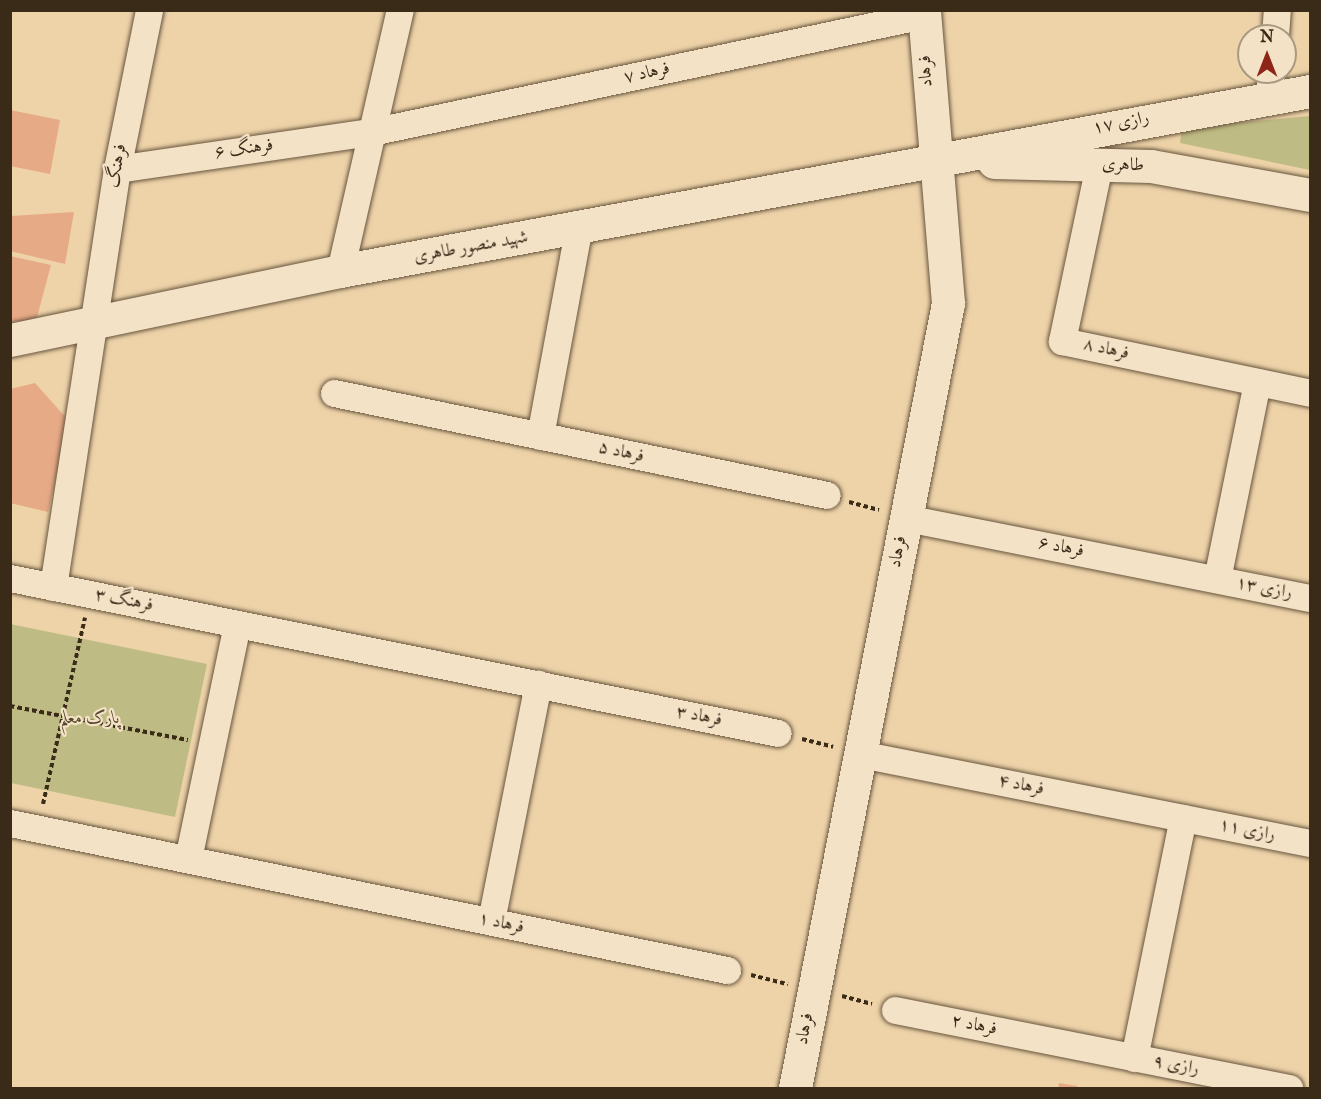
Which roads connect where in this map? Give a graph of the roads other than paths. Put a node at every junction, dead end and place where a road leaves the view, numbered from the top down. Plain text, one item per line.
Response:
1 (149, 10) edge
2 (400, 10) edge
3 (924, 13) edge
4 (1270, 84) edge
5 (1311, 91) edge
6 (370, 132) junction
7 (933, 161) junction
8 (1099, 165) junction
9 (117, 169) junction
10 (1311, 195) edge
11 (578, 230) junction
12 (340, 271) junction
13 (92, 323) junction
14 (10, 340) edge
15 (1257, 382) junction
16 (334, 393) dead end
17 (1311, 393) edge
18 (540, 436) junction
19 (827, 495) road end
20 (906, 518) junction
21 (10, 578) edge
22 (1216, 579) junction
23 (53, 587) junction
24 (1311, 598) edge
25 (237, 624) junction
26 (538, 684) junction
27 (778, 733) road end
28 (860, 754) junction
29 (1183, 818) junction
30 (10, 823) edge
31 (1311, 843) edge
32 (188, 859) junction
33 (491, 921) junction
34 (727, 970) road end
35 (895, 1010) road end
36 (1134, 1058) junction
37 (795, 1089) edge
38 (1289, 1089) edge

1 - 9 street, فرهنگ
2 - 6 street
3 - 6 street, فرهاد ۷
3 - 7 street, فرهاد
4 - 5 street, رازی ۱۷
4 - 7 street, رازی ۱۷
6 - 9 street, فرهنگ ۶
6 - 12 street
7 - 8 street, طاهری
7 - 11 street, شهید منصور طاهری
7 - 20 street, فرهاد
8 - 10 street, طاهری
8 - 15 street, فرهاد ۸
9 - 13 street, فرهنگ
11 - 12 street, شهید منصور طاهری
11 - 18 street
12 - 13 street, شهید منصور طاهری
13 - 14 street, شهید منصور طاهری
13 - 23 street, فرهنگ
15 - 17 street
15 - 22 street
16 - 18 street, فرهاد ۵
18 - 19 street, فرهاد ۵
20 - 22 street, فرهاد ۶
20 - 28 street, فرهاد
21 - 23 street, فرهنگ ۳
22 - 24 street, رازی ۱۳
23 - 25 street, فرهنگ ۳
25 - 26 street, فرهنگ ۳
25 - 32 street
26 - 27 street, فرهاد ۳
26 - 33 street
28 - 29 street, فرهاد ۴
28 - 37 street, فرهاد
29 - 31 street, رازی ۱۱
29 - 36 street
30 - 32 street, فرهاد ۱
32 - 33 street, فرهاد ۱
33 - 34 street, فرهاد ۱
35 - 36 street, فرهاد ۲
36 - 38 street, رازی ۹

